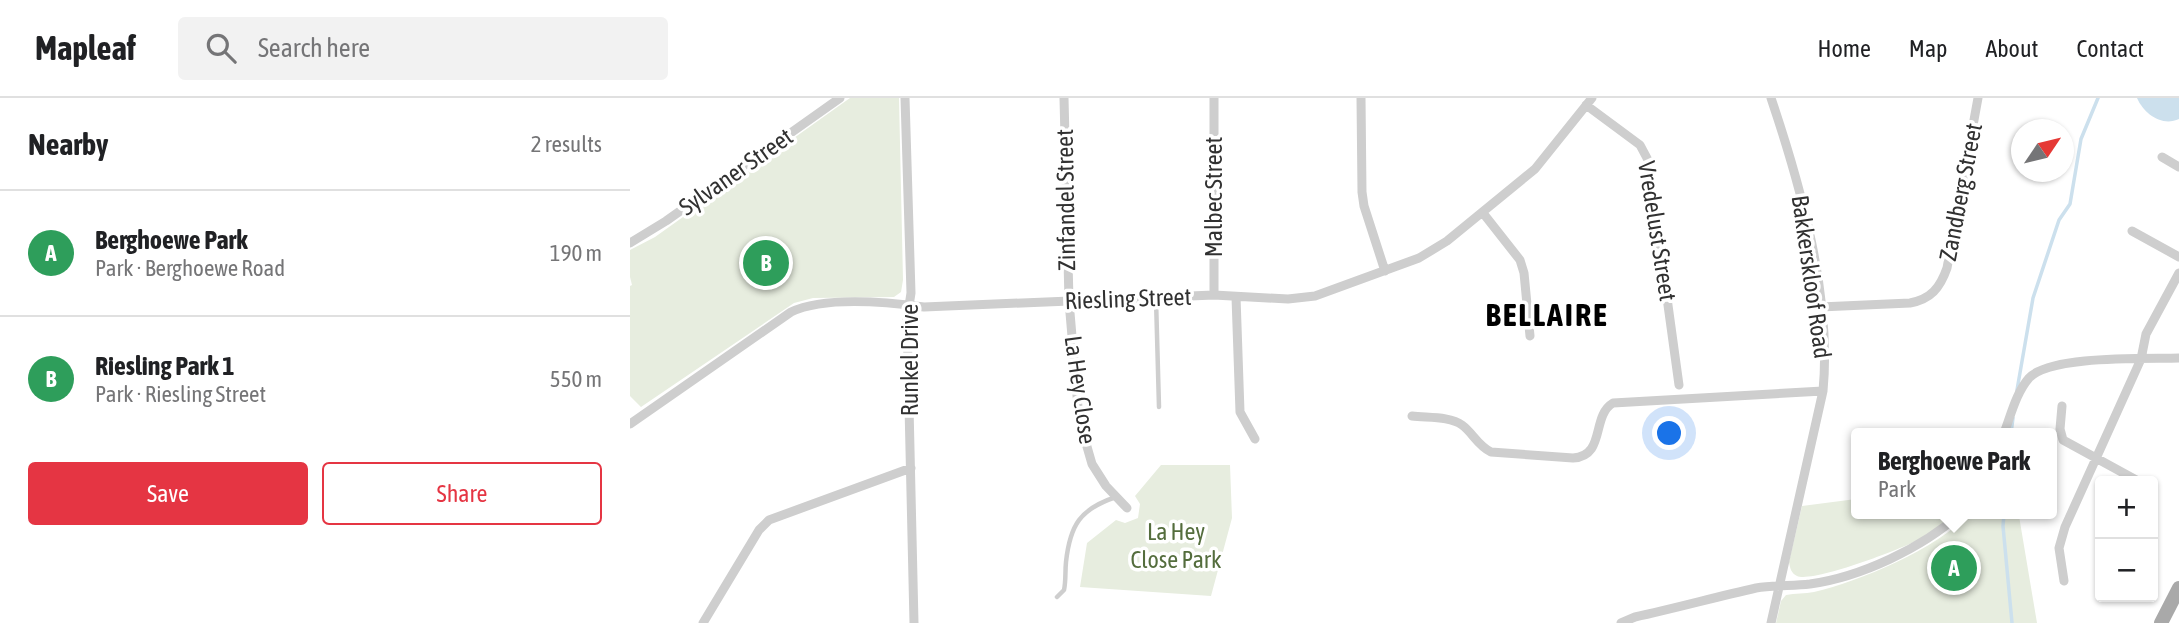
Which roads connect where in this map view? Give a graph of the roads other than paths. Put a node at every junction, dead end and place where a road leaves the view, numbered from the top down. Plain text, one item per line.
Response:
1 (840, 98) edge
2 (905, 98) edge
3 (1064, 98) edge
4 (1214, 98) edge
5 (1361, 98) edge
6 (1770, 98) edge
7 (1978, 98) edge
8 (1589, 102) edge
9 (2162, 157) dead end
10 (2179, 167) edge
11 (1483, 213) junction
12 (2132, 231) dead end
13 (630, 243) edge
14 (2179, 257) edge
15 (1385, 271) junction
16 (2179, 274) edge
17 (1214, 295) junction
18 (1236, 297) junction
19 (1156, 298) junction
20 (1069, 301) junction
21 (909, 304) junction
22 (1821, 307) junction
23 (1530, 336) dead end
24 (2179, 358) edge
25 (2141, 359) junction
26 (1679, 385) dead end
27 (1823, 391) junction
28 (2062, 406) dead end
29 (1159, 407) dead end
30 (1412, 416) dead end
31 (630, 424) edge
32 (2006, 428) edge
33 (1255, 439) dead end
34 (2095, 459) junction
35 (911, 468) junction
36 (2128, 476) edge
37 (1116, 497) junction
38 (1127, 508) dead end
39 (1954, 519) edge
40 (2064, 581) dead end
41 (1779, 586) junction
42 (2179, 588) edge
43 (1057, 597) dead end
44 (703, 623) edge
45 (914, 623) edge
46 (1621, 623) edge
47 (1771, 623) edge
48 (2161, 623) edge

1 - 13 street, Sylvaner Street
2 - 21 street, Runkel Drive
3 - 20 street, Zinfandel Street
4 - 17 street, Malbec Street
5 - 15 street
6 - 22 street, Bakkerskloof Road
7 - 22 street, Zandberg Street
8 - 11 street, Riesling Street
8 - 26 street, Vredelust Street
9 - 10 street
11 - 15 street, Riesling Street
11 - 23 street
12 - 14 street
15 - 18 street, Riesling Street
16 - 25 street
17 - 18 street, Riesling Street
17 - 19 street, Riesling Street
18 - 33 street
19 - 20 street, Riesling Street
19 - 29 lane
20 - 21 street, Riesling Street
20 - 37 street, La Hey Close
21 - 31 street, Riesling Street
21 - 35 street, Runkel Drive
22 - 27 street, Bakkerskloof Road
24 - 25 street
25 - 32 street
25 - 34 street
27 - 30 street
27 - 41 street, Bakkerskloof Road
28 - 34 street
34 - 36 street
34 - 40 street
35 - 44 street
35 - 45 street, Runkel Drive
37 - 38 street, La Hey Close
37 - 43 lane
39 - 41 street
41 - 46 street
41 - 47 street, Bakkerskloof Road
42 - 48 main road

